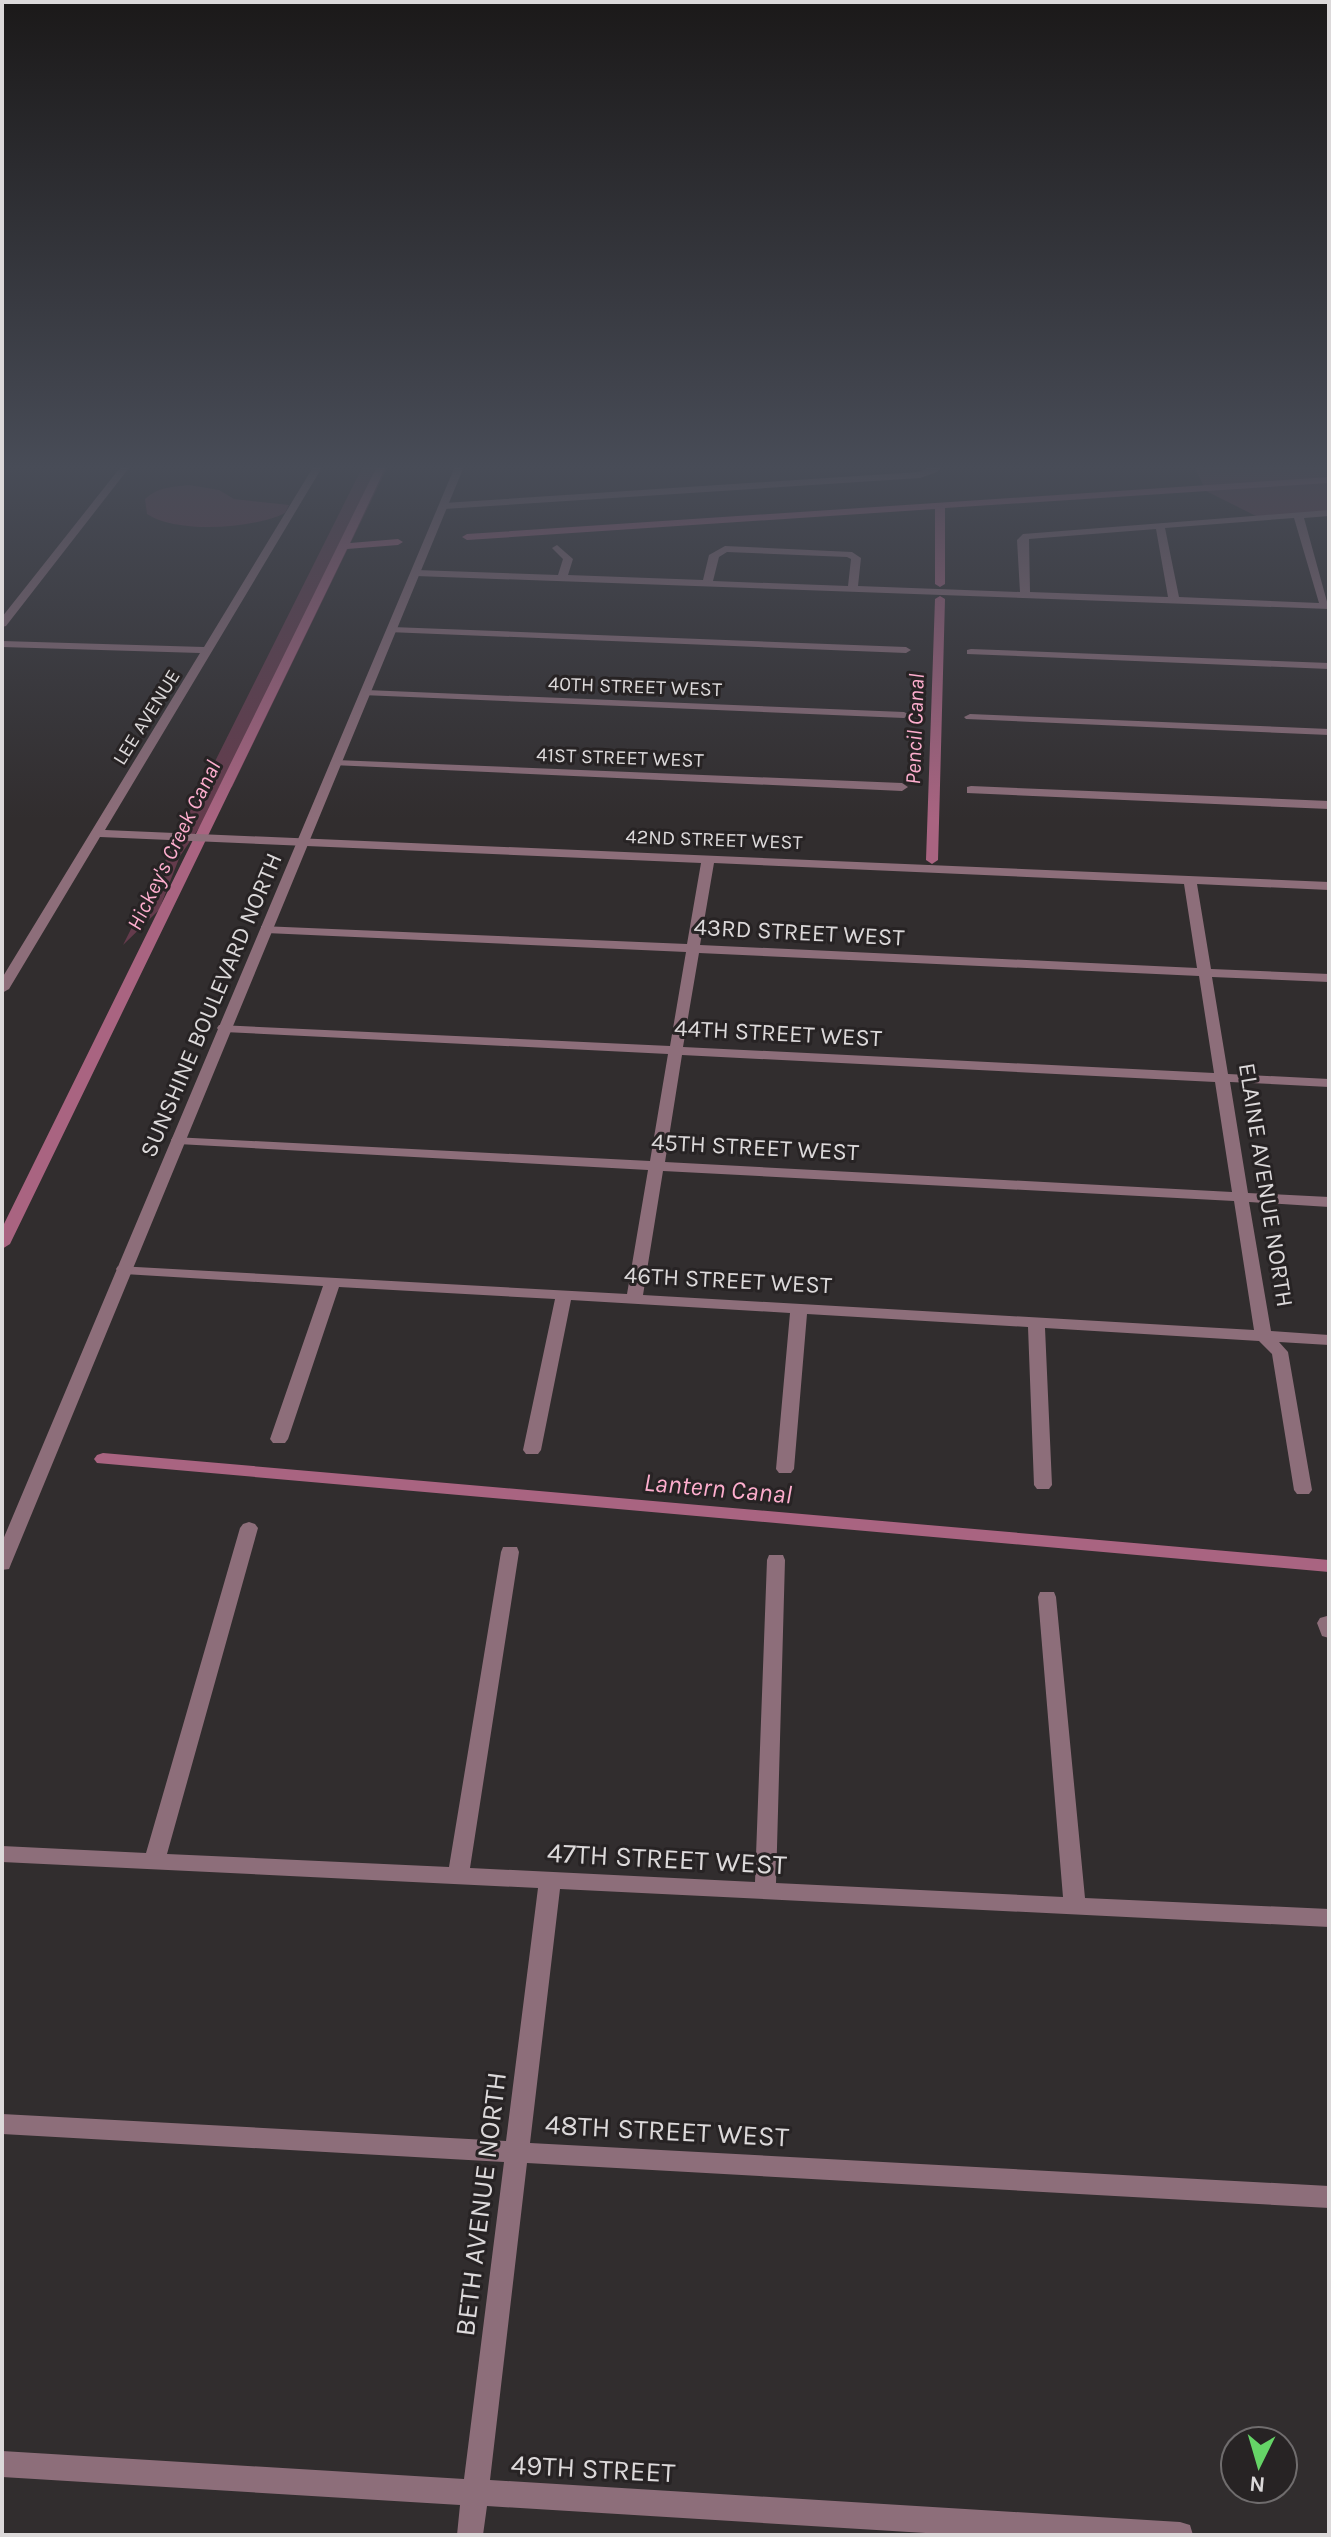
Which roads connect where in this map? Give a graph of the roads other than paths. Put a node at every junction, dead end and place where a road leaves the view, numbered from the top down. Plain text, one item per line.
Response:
1 (35, 582) edge
2 (249, 582) edge
3 (412, 582) edge
4 (689, 582) edge
5 (854, 582) edge
6 (1024, 582) edge
7 (1171, 582) edge
8 (1319, 582) edge
9 (707, 583) joint
10 (853, 589) junction
11 (1025, 595) junction
12 (1174, 600) junction
13 (1327, 606) edge
14 (2, 624) edge
15 (392, 630) junction
16 (2, 644) edge
17 (208, 650) junction
18 (906, 650) dead end
19 (971, 652) dead end
20 (1329, 666) edge
21 (366, 693) junction
22 (904, 715) dead end
23 (970, 717) dead end
24 (1329, 732) edge
25 (336, 763) junction
26 (902, 787) dead end
27 (971, 790) dead end
28 (1329, 805) edge
29 (96, 833) junction
30 (304, 841) junction
31 (708, 859) junction
32 (1190, 880) junction
33 (1329, 886) edge
34 (266, 929) junction
35 (694, 949) junction
36 (2, 962) edge
37 (18, 963) junction
38 (1206, 972) junction
39 (1329, 978) edge
40 (2, 989) edge
41 (224, 1028) junction
42 (677, 1050) junction
43 (1222, 1077) junction
44 (1329, 1083) edge
45 (178, 1140) junction
46 (657, 1166) junction
47 (1242, 1198) junction
48 (1329, 1202) edge
49 (124, 1269) junction
50 (332, 1282) junction
51 (564, 1295) junction
52 (634, 1299) junction
53 (799, 1308) junction
54 (1036, 1322) junction
55 (1263, 1336) junction
56 (1329, 1340) edge
57 (279, 1439) dead end
58 (532, 1450) dead end
59 (785, 1469) dead end
60 (1043, 1485) dead end
61 (1303, 1490) dead end
62 (249, 1528) dead end
63 (510, 1552) dead end
64 (776, 1560) dead end
65 (2, 1564) edge
66 (1047, 1597) dead end
67 (2, 1854) edge
68 (154, 1862) junction
69 (458, 1876) junction
70 (550, 1880) junction
71 (765, 1891) junction
72 (1075, 1906) junction
73 (1329, 1918) edge
74 (2, 2124) edge
75 (517, 2152) junction
76 (1329, 2197) edge
77 (2, 2464) edge
78 (476, 2493) junction
79 (470, 2535) edge
80 (1180, 2535) edge

1 - 14 street
2 - 17 street, LEE AVENUE
3 - 15 street, SUNSHINE BOULEVARD NORTH
4 - 9 street
5 - 10 street
6 - 11 street
7 - 12 street
8 - 13 street
9 - 10 street
10 - 11 street
11 - 12 street
12 - 13 street
15 - 18 street
15 - 21 street, SUNSHINE BOULEVARD NORTH
16 - 17 street
17 - 29 street, LEE AVENUE
19 - 20 street
21 - 22 street, 40TH STREET WEST
21 - 25 street, SUNSHINE BOULEVARD NORTH
23 - 24 street
25 - 26 street, 41ST STREET WEST
25 - 30 street, SUNSHINE BOULEVARD NORTH
27 - 28 street
29 - 30 street, 42ND STREET WEST
29 - 37 street, LEE AVENUE
30 - 31 street, 42ND STREET WEST
30 - 34 street, SUNSHINE BOULEVARD NORTH
31 - 32 street, 42ND STREET WEST
31 - 35 street
32 - 33 street, 42ND STREET WEST
32 - 38 street, ELAINE AVENUE NORTH
34 - 35 street, 43RD STREET WEST
34 - 41 street, SUNSHINE BOULEVARD NORTH
35 - 38 street, 43RD STREET WEST
35 - 42 street
36 - 37 street
37 - 40 street, LEE AVENUE
38 - 39 street, 43RD STREET WEST
38 - 43 street, ELAINE AVENUE NORTH
41 - 42 street, 44TH STREET WEST
41 - 45 street, SUNSHINE BOULEVARD NORTH
42 - 43 street, 44TH STREET WEST
42 - 46 street
43 - 44 street, 44TH STREET WEST
43 - 47 street, ELAINE AVENUE NORTH
45 - 46 street, 45TH STREET WEST
45 - 49 street, SUNSHINE BOULEVARD NORTH
46 - 47 street, 45TH STREET WEST
46 - 52 street
47 - 48 street, 45TH STREET WEST
47 - 55 street, ELAINE AVENUE NORTH
49 - 50 street, 46TH STREET WEST
49 - 65 street, SUNSHINE BOULEVARD NORTH
50 - 51 street, 46TH STREET WEST
50 - 57 street
51 - 52 street, 46TH STREET WEST
51 - 58 street
52 - 53 street, 46TH STREET WEST
53 - 54 street, 46TH STREET WEST
53 - 59 street
54 - 55 street, 46TH STREET WEST
54 - 60 street
55 - 56 street, 46TH STREET WEST
55 - 61 street, ELAINE AVENUE NORTH
62 - 68 street
63 - 69 street
64 - 71 street
66 - 72 street
67 - 68 street, 47TH STREET WEST
68 - 69 street, 47TH STREET WEST
69 - 70 street, 47TH STREET WEST
70 - 71 street, 47TH STREET WEST
70 - 75 street, BETH AVENUE NORTH
71 - 72 street, 47TH STREET WEST
72 - 73 street, 47TH STREET WEST
74 - 75 street, 48TH STREET WEST
75 - 76 street, 48TH STREET WEST
75 - 78 street, BETH AVENUE NORTH
77 - 78 street, 49TH STREET
78 - 79 street, BETH AVENUE NORTH
78 - 80 street, 49TH STREET

